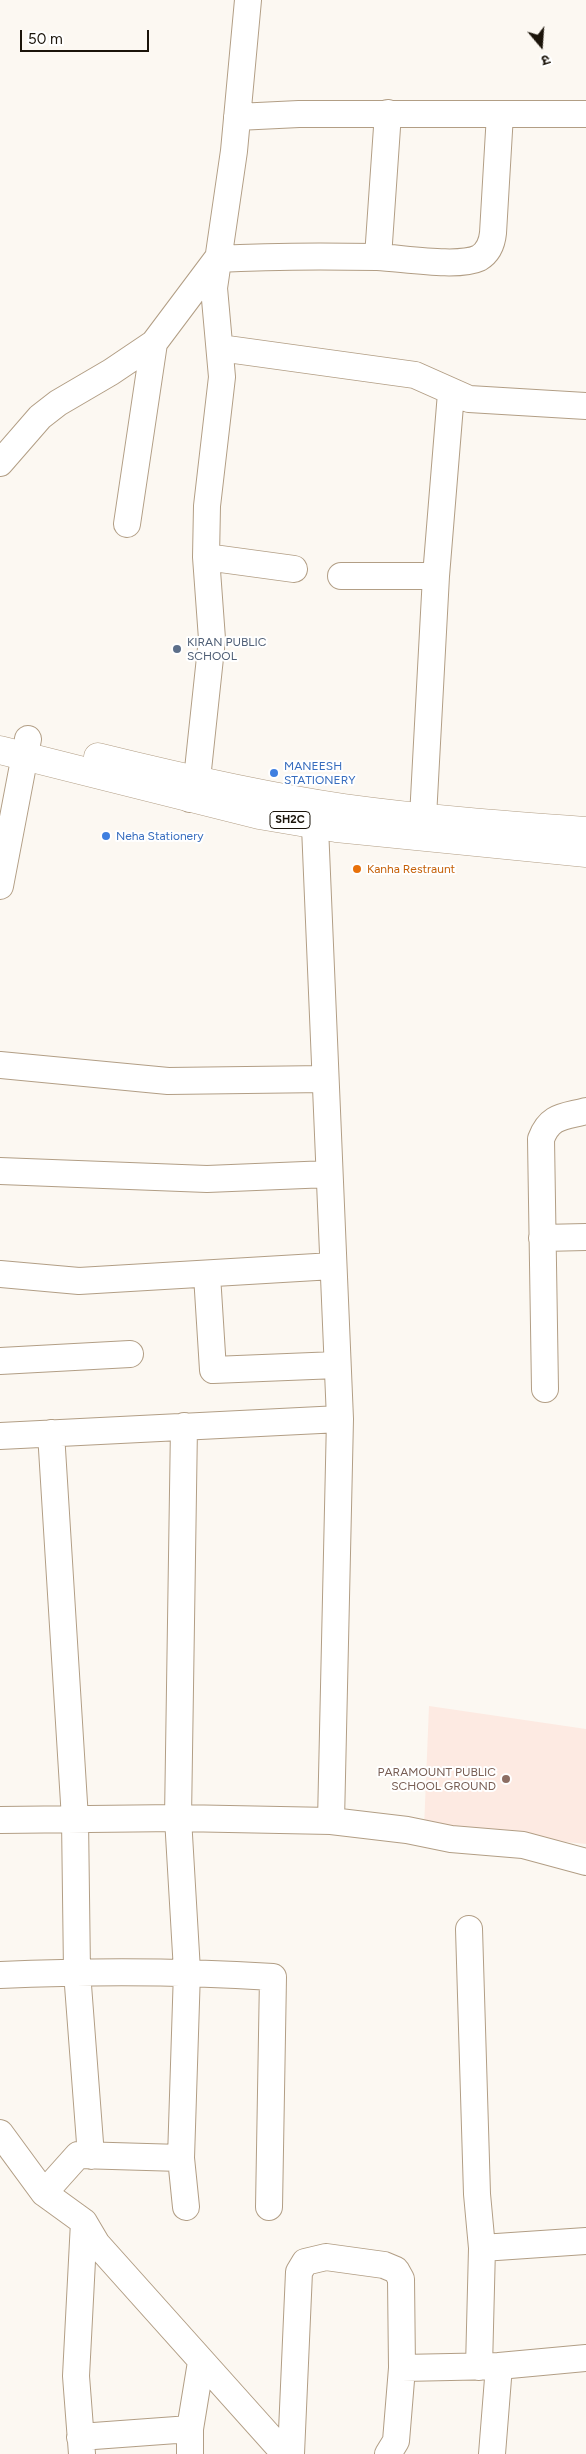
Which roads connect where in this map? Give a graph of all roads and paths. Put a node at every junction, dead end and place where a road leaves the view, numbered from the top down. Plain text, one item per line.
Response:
1 (248, 0) edge
2 (388, 113) junction
3 (500, 114) junction
4 (586, 114) edge
5 (237, 117) junction
6 (378, 257) junction
7 (217, 260) junction
8 (154, 343) junction
9 (220, 348) junction
10 (451, 393) junction
11 (586, 406) edge
12 (2, 460) edge
13 (127, 524) dead end
14 (206, 557) junction
15 (294, 569) dead end
16 (340, 576) dead end
17 (436, 576) junction
18 (0, 732) edge
19 (17, 748) edge
20 (193, 789) junction
21 (314, 814) junction
22 (423, 817) junction
23 (586, 831) edge
24 (586, 853) edge
25 (0, 886) edge
26 (0, 1065) edge
27 (325, 1079) junction
28 (586, 1111) edge
29 (0, 1171) edge
30 (329, 1174) junction
31 (586, 1237) edge
32 (542, 1238) junction
33 (333, 1266) junction
34 (0, 1274) edge
35 (206, 1275) junction
36 (130, 1354) dead end
37 (0, 1361) edge
38 (338, 1365) junction
39 (545, 1390) dead end
40 (340, 1418) junction
41 (184, 1426) junction
42 (51, 1433) junction
43 (0, 1436) edge
44 (178, 1818) junction
45 (75, 1819) junction
46 (0, 1820) edge
47 (331, 1821) junction
48 (586, 1862) edge
49 (469, 1929) dead end
50 (187, 1971) junction
51 (77, 1972) junction
52 (0, 1975) edge
53 (0, 2133) edge
54 (91, 2156) junction
55 (181, 2158) junction
56 (44, 2193) junction
57 (186, 2207) dead end
58 (269, 2207) dead end
59 (84, 2222) junction
60 (586, 2241) edge
61 (482, 2248) junction
62 (586, 2358) edge
63 (201, 2362) junction
64 (489, 2367) junction
65 (402, 2368) junction
66 (190, 2441) edge
67 (81, 2445) edge
68 (285, 2454) edge
69 (292, 2454) edge
70 (388, 2454) edge
71 (492, 2454) edge

1 - 5 street
2 - 3 street
2 - 5 street
2 - 6 street
3 - 4 street
3 - 6 street
5 - 7 street
6 - 7 street
7 - 8 street
7 - 9 street
8 - 12 street
8 - 13 street
9 - 10 street
9 - 14 street
10 - 11 street
10 - 17 street
14 - 15 street
14 - 20 street
16 - 17 street
17 - 22 street
18 - 19 main road, SH2C
19 - 20 main road, SH2C
19 - 25 street
20 - 21 main road, SH2C
21 - 22 main road, SH2C
21 - 24 main road, SH2C
21 - 27 street
22 - 23 main road, SH2C
26 - 27 street
27 - 30 street
28 - 32 street
29 - 30 street
30 - 33 street
31 - 32 street
32 - 39 street
33 - 35 street
33 - 38 street
34 - 35 street
35 - 38 street
36 - 37 street
38 - 40 street
40 - 41 street
40 - 47 street
41 - 42 street
41 - 44 street
42 - 43 street
42 - 45 street
44 - 45 street
44 - 47 street
44 - 50 street
45 - 46 street
45 - 51 street
47 - 48 street
49 - 61 street
50 - 51 street
50 - 55 street
50 - 58 street
51 - 52 street
51 - 54 street
53 - 56 street
54 - 55 street
54 - 56 street
55 - 57 street
56 - 59 street
59 - 63 street
59 - 67 street
60 - 61 street
61 - 64 street
62 - 64 street
63 - 66 street
63 - 68 street
64 - 65 street
64 - 71 street
65 - 69 street
65 - 70 street
66 - 67 street

